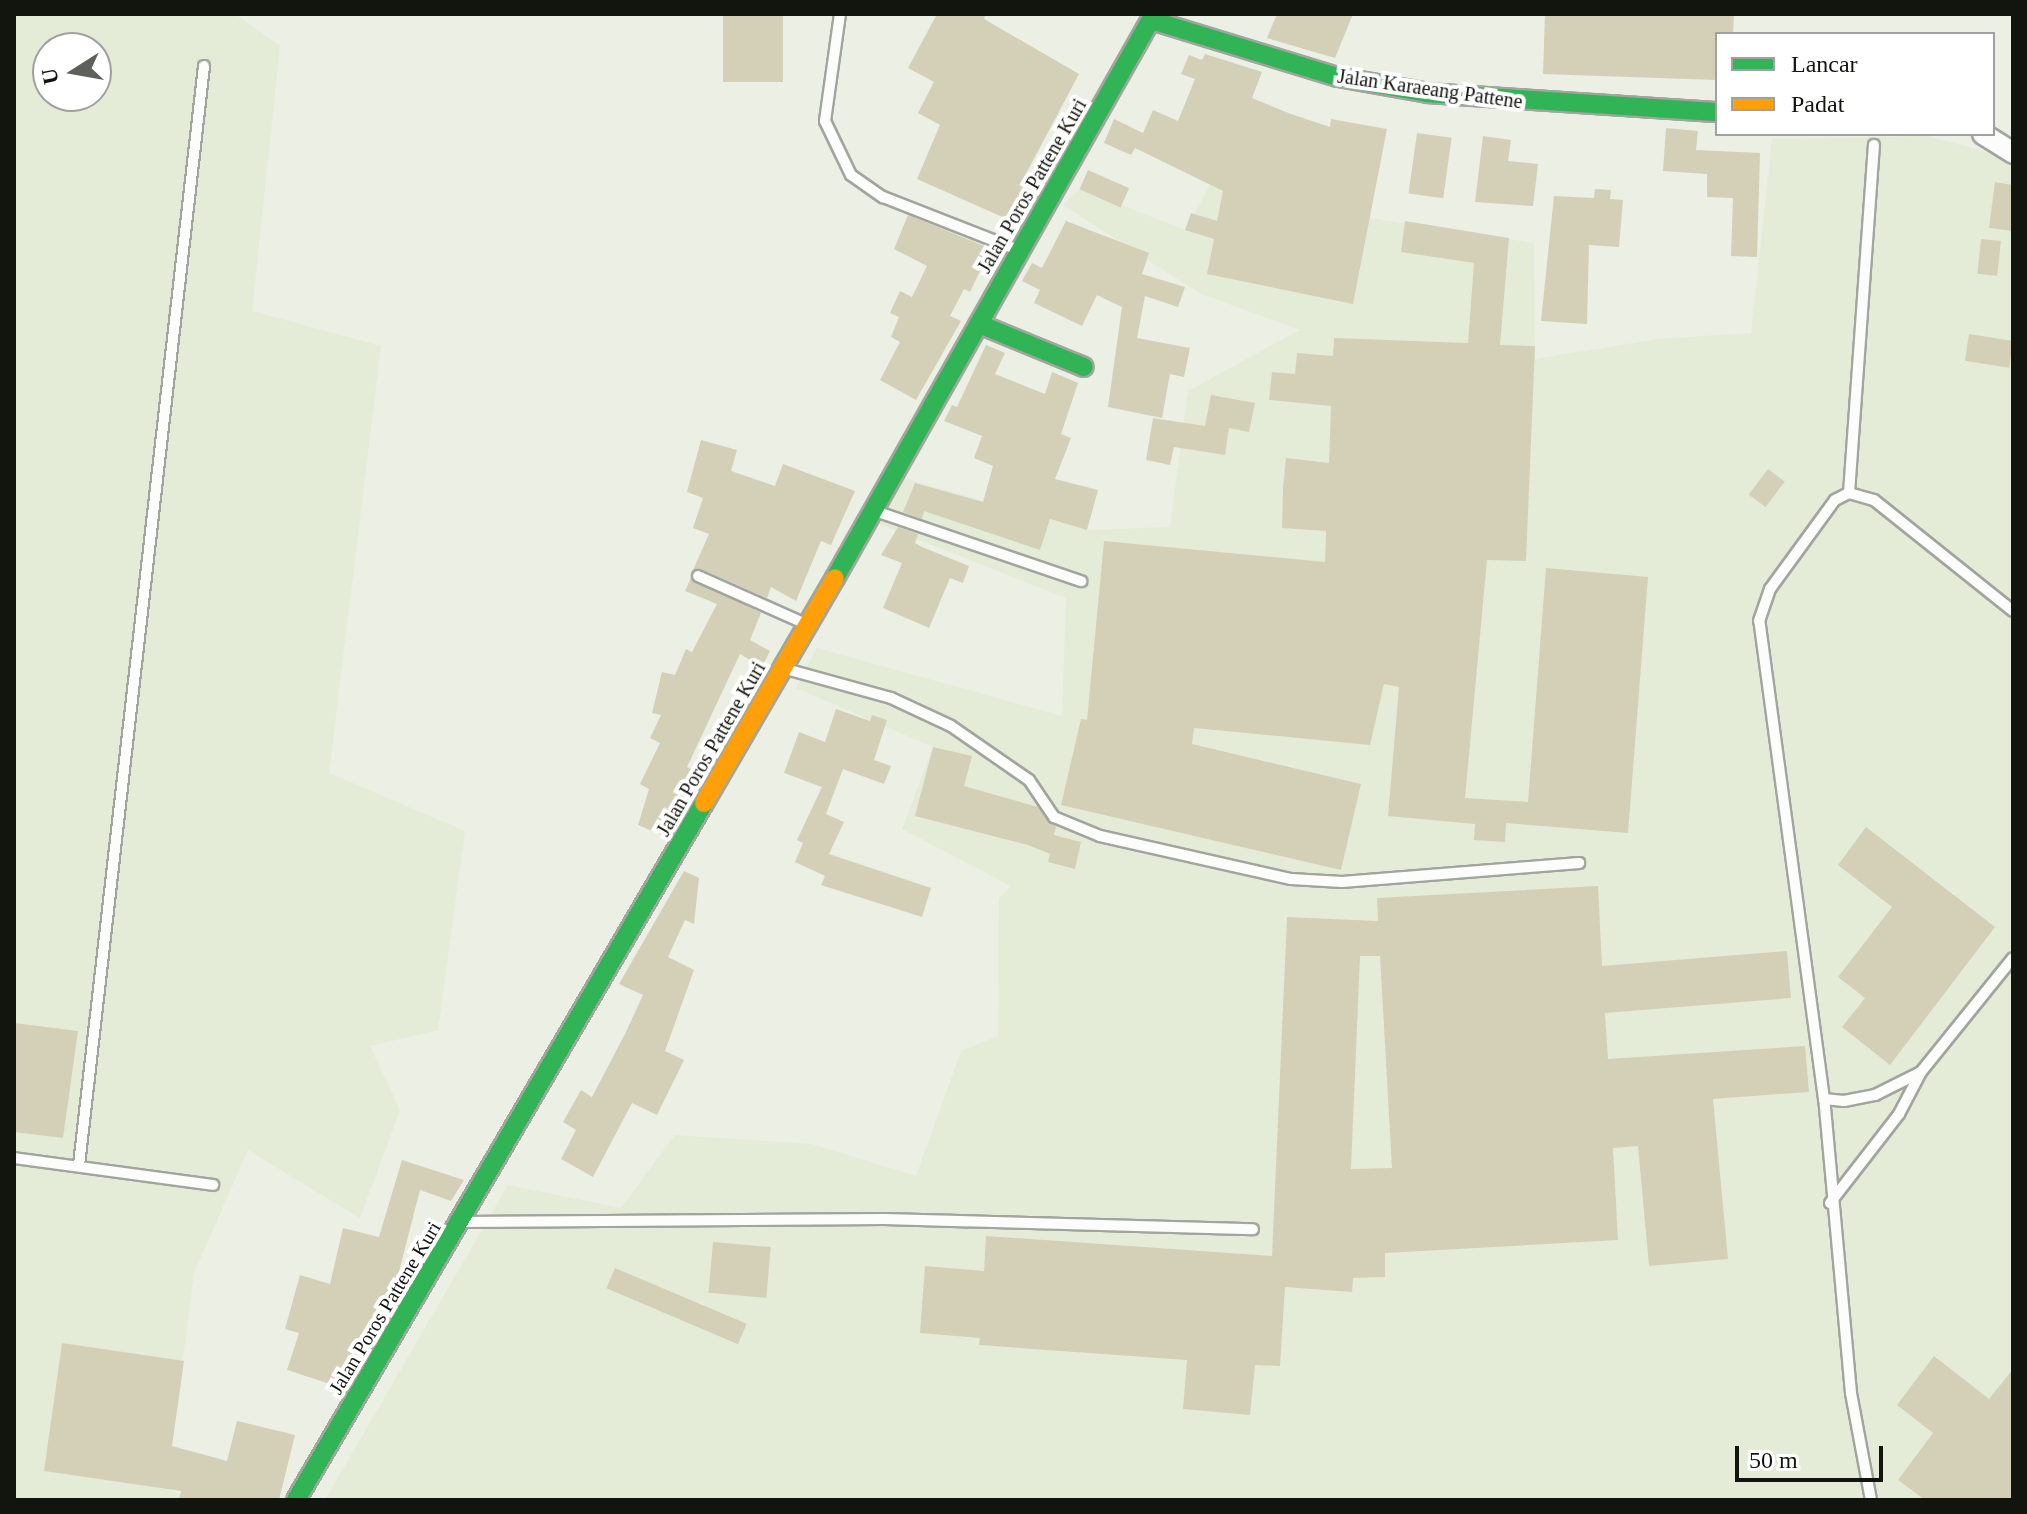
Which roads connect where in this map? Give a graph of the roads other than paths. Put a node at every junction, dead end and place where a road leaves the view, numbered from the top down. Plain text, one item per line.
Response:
1 (840, 14) edge
2 (1153, 17) edge
3 (204, 66) dead end
4 (1715, 112) edge
5 (1986, 136) edge
6 (1874, 145) dead end
7 (2013, 153) edge
8 (1020, 251) junction
9 (979, 324) junction
10 (1084, 367) dead end
11 (1849, 493) junction
12 (873, 510) junction
13 (698, 576) dead end
14 (1081, 581) dead end
15 (2013, 611) edge
16 (808, 625) junction
17 (783, 669) junction
18 (1579, 863) dead end
19 (2013, 958) edge
20 (1921, 1072) junction
21 (1824, 1099) junction
22 (14, 1158) edge
23 (79, 1165) junction
24 (213, 1185) dead end
25 (1830, 1203) junction
26 (461, 1222) junction
27 (1253, 1229) dead end
28 (296, 1500) edge
29 (1871, 1500) edge

1 - 8 lane
2 - 4 street, Jalan Karaeang Pattene
2 - 8 street, Jalan Poros Pattene Kuri
3 - 23 lane
5 - 7 street
6 - 11 lane
8 - 9 street, Jalan Poros Pattene Kuri
9 - 10 street
9 - 12 street, Jalan Poros Pattene Kuri
11 - 15 lane
11 - 21 lane
12 - 14 lane
12 - 16 street, Jalan Poros Pattene Kuri
13 - 16 lane
16 - 17 street, Jalan Poros Pattene Kuri
17 - 18 lane
17 - 26 street, Jalan Poros Pattene Kuri
19 - 20 lane
20 - 21 lane
20 - 25 lane
21 - 25 lane
22 - 23 lane
23 - 24 lane
25 - 29 lane
26 - 27 lane
26 - 28 street, Jalan Poros Pattene Kuri

